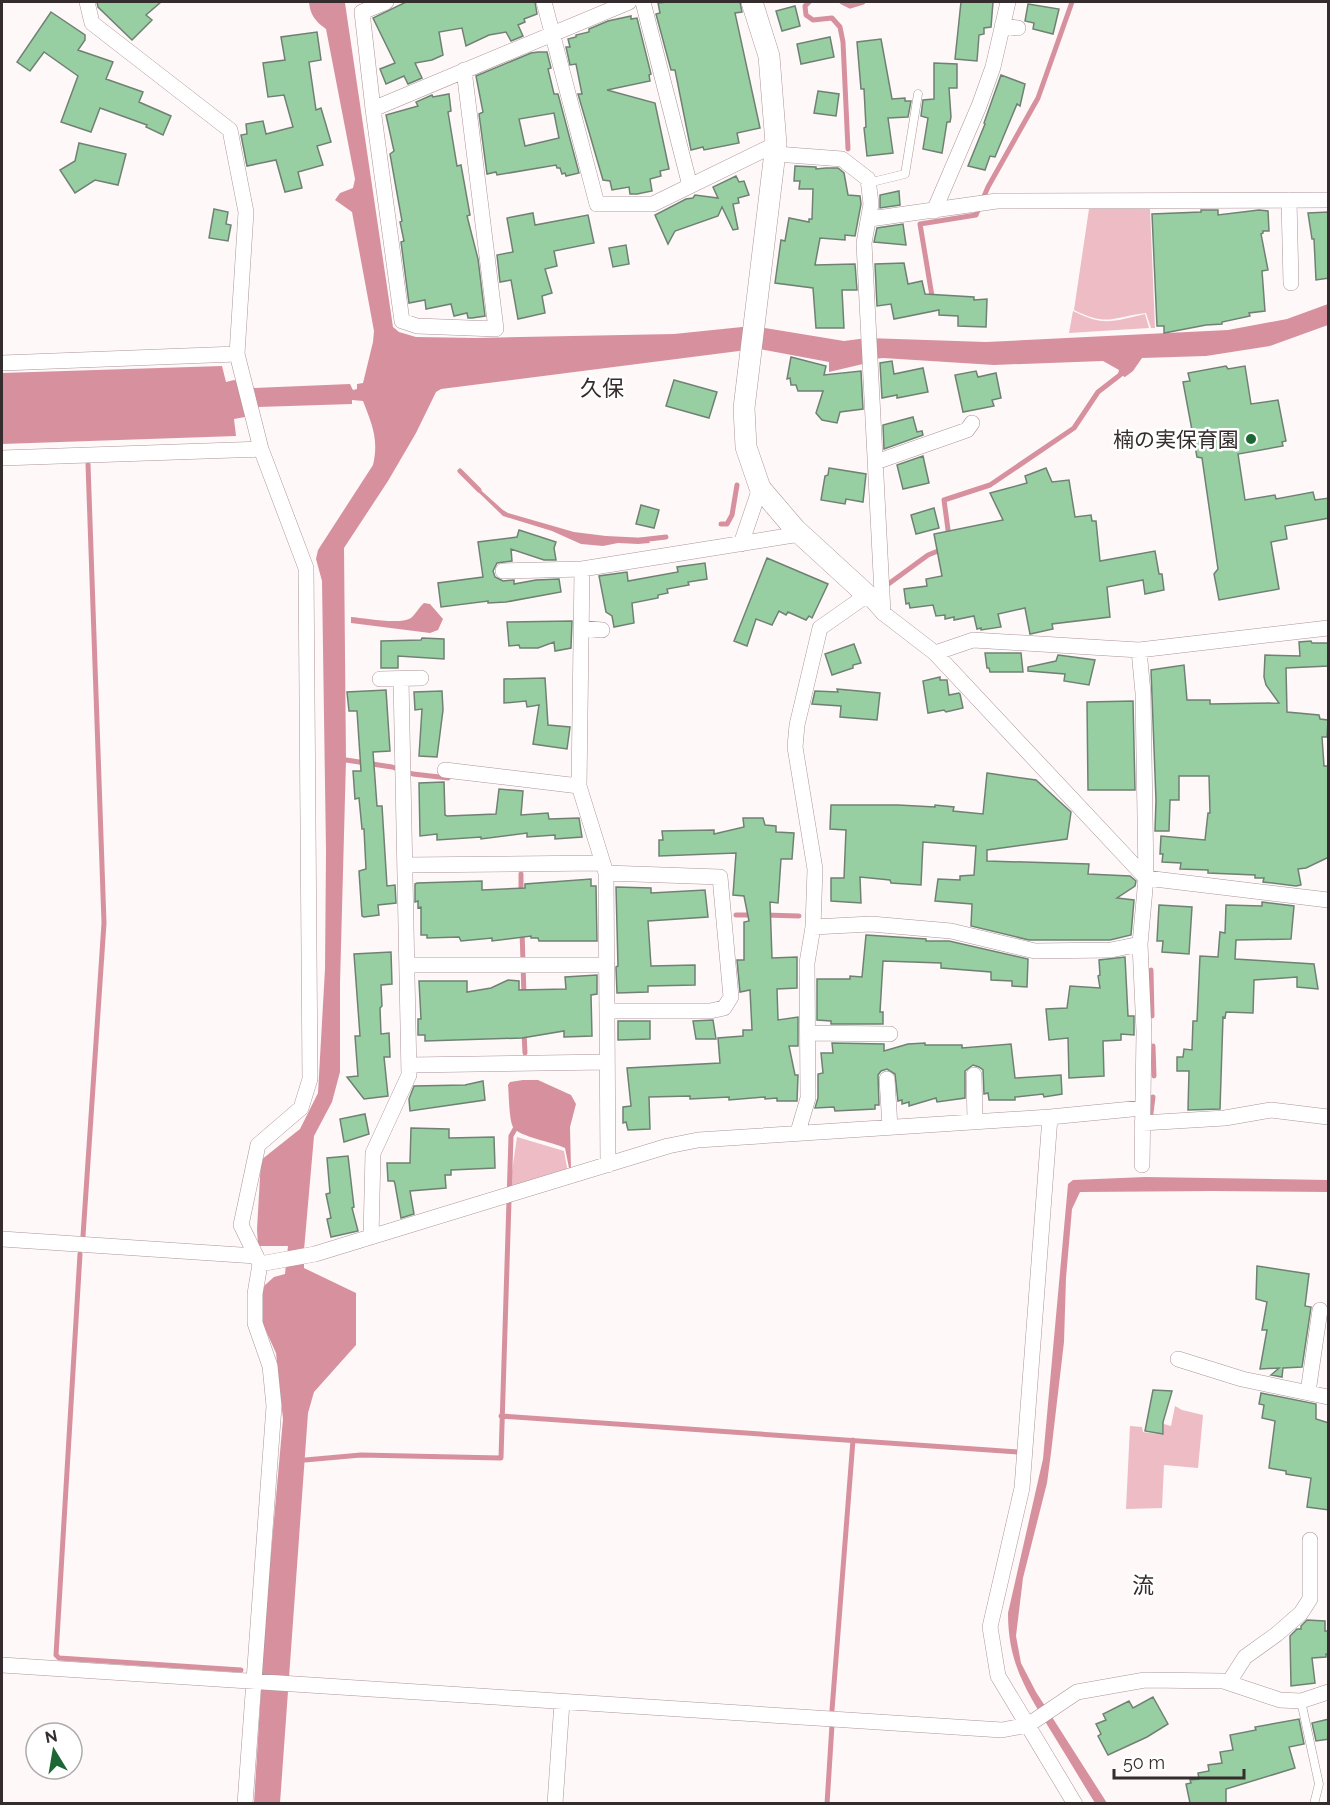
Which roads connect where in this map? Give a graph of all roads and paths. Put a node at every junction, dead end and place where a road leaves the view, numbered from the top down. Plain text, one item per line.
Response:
1 (87, 2) edge
2 (386, 2) edge
3 (544, 2) edge
4 (629, 2) edge
5 (643, 2) edge
6 (752, 2) edge
7 (1008, 2) edge
8 (552, 32) junction
9 (464, 70) junction
10 (918, 94) dead end
11 (373, 109) junction
12 (776, 149) junction
13 (868, 183) junction
14 (690, 186) junction
15 (1289, 200) junction
16 (1329, 200) edge
17 (934, 211) junction
18 (870, 219) junction
19 (1291, 283) dead end
20 (237, 354) junction
21 (2, 363) edge
22 (972, 423) dead end
23 (261, 449) junction
24 (2, 458) edge
25 (876, 462) junction
26 (760, 488) junction
27 (800, 534) junction
28 (741, 544) junction
29 (582, 570) junction
30 (503, 571) dead end
31 (867, 595) junction
32 (883, 613) junction
33 (581, 628) junction
34 (1329, 628) edge
35 (602, 630) dead end
36 (1139, 650) junction
37 (935, 653) junction
38 (421, 678) dead end
39 (380, 679) dead end
40 (401, 679) junction
41 (445, 770) dead end
42 (579, 786) junction
43 (405, 865) junction
44 (605, 868) junction
45 (1146, 878) junction
46 (1329, 900) edge
47 (813, 927) junction
48 (1140, 944) junction
49 (406, 965) junction
50 (607, 965) junction
51 (607, 1011) junction
52 (808, 1033) junction
53 (890, 1034) dead end
54 (607, 1062) junction
55 (409, 1065) junction
56 (974, 1075) dead end
57 (887, 1079) dead end
58 (1142, 1116) junction
59 (1050, 1117) junction
60 (1329, 1117) edge
61 (975, 1121) junction
62 (890, 1127) junction
63 (798, 1132) junction
64 (608, 1165) junction
65 (1142, 1165) dead end
66 (371, 1237) junction
67 (2, 1239) edge
68 (258, 1260) junction
69 (1320, 1310) dead end
70 (1178, 1359) dead end
71 (1308, 1392) junction
72 (1329, 1396) edge
73 (1310, 1540) dead end
74 (2, 1665) edge
75 (254, 1682) junction
76 (1229, 1682) junction
77 (1329, 1692) edge
78 (1301, 1701) junction
79 (562, 1702) junction
80 (1028, 1725) junction
81 (245, 1803) edge
82 (555, 1803) edge
83 (1075, 1803) edge
84 (1314, 1803) edge

1 - 20 street
2 - 11 street
3 - 8 street
4 - 8 street
5 - 14 street
6 - 12 street
7 - 17 street
8 - 9 street
8 - 14 street
9 - 11 street
9 - 11 street
10 - 13 lane
12 - 13 street
12 - 14 street
12 - 26 street
13 - 18 street
15 - 16 street
15 - 17 street
15 - 19 street
17 - 18 street
18 - 25 street
20 - 21 street
20 - 23 street
22 - 25 street
23 - 24 street
23 - 68 street
25 - 32 street
26 - 27 street
26 - 28 street
27 - 28 street
27 - 31 street
28 - 29 street
29 - 30 street
29 - 33 street
31 - 32 street
31 - 47 street
32 - 37 street
33 - 35 street
33 - 42 street
34 - 36 street
36 - 37 street
36 - 45 street
37 - 45 street
38 - 40 street
39 - 40 street
40 - 43 street
41 - 42 street
42 - 44 street
43 - 44 street
43 - 49 street
44 - 50 street
44 - 51 street
45 - 46 street
45 - 48 street
47 - 48 street
47 - 52 street
48 - 58 street
49 - 50 street
49 - 55 street
50 - 51 street
51 - 54 street
52 - 53 street
52 - 63 street
54 - 55 street
54 - 64 street
55 - 66 street
56 - 61 street
57 - 62 street
58 - 59 street
58 - 60 street
58 - 65 street
59 - 61 street
59 - 80 street
61 - 62 street
62 - 63 street
63 - 64 street
64 - 66 street
66 - 68 street
67 - 68 street
68 - 75 street
69 - 71 street
70 - 71 street
71 - 72 street
73 - 76 street
74 - 75 street
75 - 79 street
75 - 81 street
76 - 78 street
76 - 80 street
77 - 78 street
78 - 84 lane
79 - 80 street
79 - 82 street
80 - 83 street

